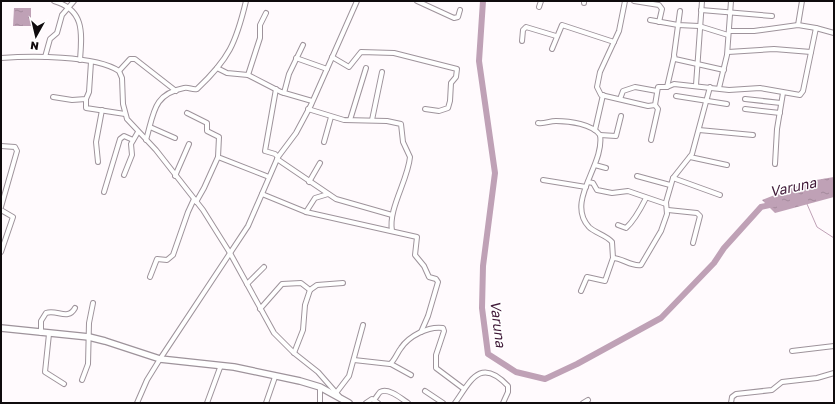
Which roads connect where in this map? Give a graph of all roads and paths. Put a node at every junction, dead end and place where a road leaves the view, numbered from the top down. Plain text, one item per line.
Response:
1 (54, 1) edge
2 (74, 1) edge
3 (246, 1) edge
4 (357, 1) edge
5 (417, 1) edge
6 (541, 1) edge
7 (625, 1) edge
8 (634, 1) edge
9 (702, 1) edge
10 (731, 1) edge
11 (802, 1) edge
12 (68, 6) junction
13 (539, 7) dead end
14 (460, 10) dead end
15 (701, 10) junction
16 (680, 11) dead end
17 (266, 13) dead end
18 (730, 13) junction
19 (772, 16) dead end
20 (650, 20) dead end
21 (659, 22) junction
22 (798, 25) junction
23 (678, 26) junction
24 (699, 26) junction
25 (816, 28) junction
26 (729, 33) junction
27 (834, 33) edge
28 (556, 36) junction
29 (522, 41) dead end
30 (614, 42) junction
31 (303, 45) dead end
32 (552, 49) dead end
33 (728, 52) junction
34 (811, 52) junction
35 (45, 56) junction
36 (332, 57) junction
37 (674, 57) junction
38 (1, 58) edge
39 (296, 58) junction
40 (80, 60) junction
41 (91, 62) junction
42 (697, 64) junction
43 (216, 68) junction
44 (366, 68) dead end
45 (327, 69) junction
46 (724, 70) junction
47 (119, 71) junction
48 (382, 72) dead end
49 (248, 75) junction
50 (696, 86) junction
51 (667, 87) junction
52 (710, 87) junction
53 (719, 88) junction
54 (276, 89) junction
55 (176, 91) junction
56 (657, 91) junction
57 (284, 93) junction
58 (783, 93) junction
59 (603, 95) junction
60 (676, 96) dead end
61 (53, 97) dead end
62 (620, 98) junction
63 (86, 99) junction
64 (745, 99) dead end
65 (312, 101) junction
66 (706, 101) junction
67 (781, 103) junction
68 (727, 104) dead end
69 (654, 105) junction
70 (308, 109) junction
71 (425, 109) dead end
72 (745, 109) dead end
73 (102, 110) junction
74 (187, 113) dead end
75 (780, 113) junction
76 (125, 114) junction
77 (620, 116) dead end
78 (331, 117) junction
79 (350, 120) junction
80 (372, 120) junction
81 (538, 123) dead end
82 (150, 127) junction
83 (595, 130) junction
84 (699, 130) junction
85 (138, 132) junction
86 (600, 135) junction
87 (753, 135) dead end
88 (175, 138) dead end
89 (133, 140) junction
90 (146, 140) junction
91 (651, 140) dead end
92 (324, 142) dead end
93 (189, 144) dead end
94 (1, 146) edge
95 (218, 157) junction
96 (277, 158) junction
97 (690, 158) junction
98 (98, 162) dead end
99 (320, 163) dead end
100 (775, 164) dead end
101 (595, 165) junction
102 (727, 165) dead end
103 (606, 168) dead end
104 (124, 175) dead end
105 (175, 176) junction
106 (637, 176) dead end
107 (269, 177) junction
108 (673, 178) junction
109 (543, 180) dead end
110 (309, 182) junction
111 (587, 184) junction
112 (670, 185) junction
113 (104, 192) dead end
114 (262, 194) junction
115 (328, 194) junction
116 (720, 195) dead end
117 (646, 198) junction
118 (195, 201) junction
119 (666, 204) junction
120 (1, 207) edge
121 (1, 210) edge
122 (668, 210) junction
123 (306, 212) junction
124 (392, 215) junction
125 (618, 225) dead end
126 (392, 231) junction
127 (693, 244) dead end
128 (1, 252) edge
129 (230, 253) junction
130 (613, 258) junction
131 (264, 267) dead end
132 (150, 277) dead end
133 (343, 283) dead end
134 (247, 284) junction
135 (310, 290) junction
136 (581, 291) dead end
137 (93, 302) dead end
138 (75, 308) dead end
139 (260, 309) junction
140 (363, 325) dead end
141 (1, 328) edge
142 (421, 332) junction
143 (42, 333) junction
144 (49, 334) junction
145 (89, 337) junction
146 (834, 346) edge
147 (792, 351) dead end
148 (294, 353) junction
149 (160, 359) junction
150 (354, 360) junction
151 (391, 364) junction
152 (221, 365) junction
153 (834, 373) edge
154 (411, 375) dead end
155 (275, 376) junction
156 (82, 380) dead end
157 (64, 384) dead end
158 (320, 387) junction
159 (464, 389) junction
160 (425, 391) dead end
161 (337, 395) junction
162 (588, 400) dead end
163 (376, 402) edge
164 (137, 403) edge
165 (208, 403) edge
166 (266, 403) edge
167 (320, 403) edge
168 (349, 403) edge
169 (366, 403) edge
170 (408, 403) edge
171 (443, 403) edge
172 (455, 403) edge
173 (503, 403) edge
174 (583, 403) edge
175 (731, 403) edge

1 - 12 street
2 - 12 street
3 - 43 street
4 - 36 street
5 - 14 street
6 - 13 street
7 - 30 street
8 - 21 street
9 - 15 street
10 - 18 street
11 - 22 street
12 - 35 street
12 - 40 street
15 - 18 street
15 - 24 street
16 - 23 street
17 - 49 street
18 - 19 street
18 - 26 street
20 - 21 street
21 - 23 street
22 - 25 street
22 - 26 street
23 - 24 street
23 - 37 street
24 - 26 street
24 - 42 street
25 - 27 street
25 - 34 street
26 - 33 street
28 - 29 street
28 - 30 street
28 - 32 street
30 - 59 street
31 - 39 street
33 - 34 street
33 - 46 street
34 - 58 street
35 - 38 street
35 - 40 street
36 - 45 street
36 - 71 street
37 - 42 street
37 - 51 street
39 - 45 street
39 - 57 street
40 - 41 street
41 - 47 street
41 - 63 street
42 - 46 street
42 - 50 street
43 - 49 street
43 - 55 street
44 - 79 street
45 - 65 street
46 - 53 street
47 - 55 street
47 - 76 street
48 - 80 street
49 - 54 street
50 - 51 street
50 - 52 street
51 - 56 street
52 - 53 street
52 - 66 street
53 - 58 street
54 - 57 street
54 - 96 street
55 - 82 street
56 - 62 street
56 - 69 street
57 - 65 street
58 - 67 street
59 - 62 street
59 - 83 street
60 - 66 street
61 - 63 street
62 - 69 street
63 - 73 street
64 - 67 street
65 - 70 street
66 - 68 street
66 - 84 street
67 - 75 street
69 - 91 street
70 - 78 street
70 - 96 street
72 - 75 street
73 - 76 street
73 - 98 street
74 - 95 street
75 - 100 street
76 - 85 street
77 - 86 street
78 - 79 street
78 - 92 street
79 - 80 street
80 - 124 street
81 - 83 street
82 - 88 street
82 - 90 street
83 - 86 street
84 - 87 street
84 - 97 street
85 - 89 street
85 - 90 street
86 - 101 street
89 - 104 street
89 - 113 street
90 - 105 street
93 - 105 street
94 - 120 street
95 - 107 street
95 - 118 street
96 - 107 street
96 - 110 street
97 - 102 street
97 - 108 street
99 - 110 street
101 - 103 street
101 - 111 street
105 - 118 street
106 - 112 street
107 - 114 street
108 - 112 street
108 - 116 street
109 - 111 street
110 - 115 street
111 - 117 street
111 - 130 street
112 - 119 street
114 - 123 street
114 - 129 street
115 - 123 street
115 - 124 street
117 - 119 street
117 - 125 street
118 - 129 street
118 - 132 street
119 - 122 street
121 - 128 street
122 - 127 street
122 - 130 street
123 - 126 street
124 - 126 street
126 - 142 street
129 - 134 street
129 - 149 street
130 - 136 street
131 - 134 street
133 - 135 street
134 - 139 street
135 - 139 street
135 - 148 street
137 - 145 street
138 - 143 street
139 - 148 street
140 - 150 street
141 - 143 street
142 - 151 street
142 - 159 street
143 - 144 street
144 - 145 street
144 - 157 street
145 - 149 street
145 - 156 street
146 - 147 street
148 - 161 street
149 - 152 street
149 - 164 street
150 - 151 street
150 - 161 street
151 - 154 street
152 - 155 street
152 - 165 street
153 - 175 street
155 - 158 street
155 - 166 street
158 - 161 street
158 - 167 street
159 - 172 street
159 - 173 street
160 - 171 street
161 - 168 street
162 - 174 street
163 - 169 street
163 - 170 street

